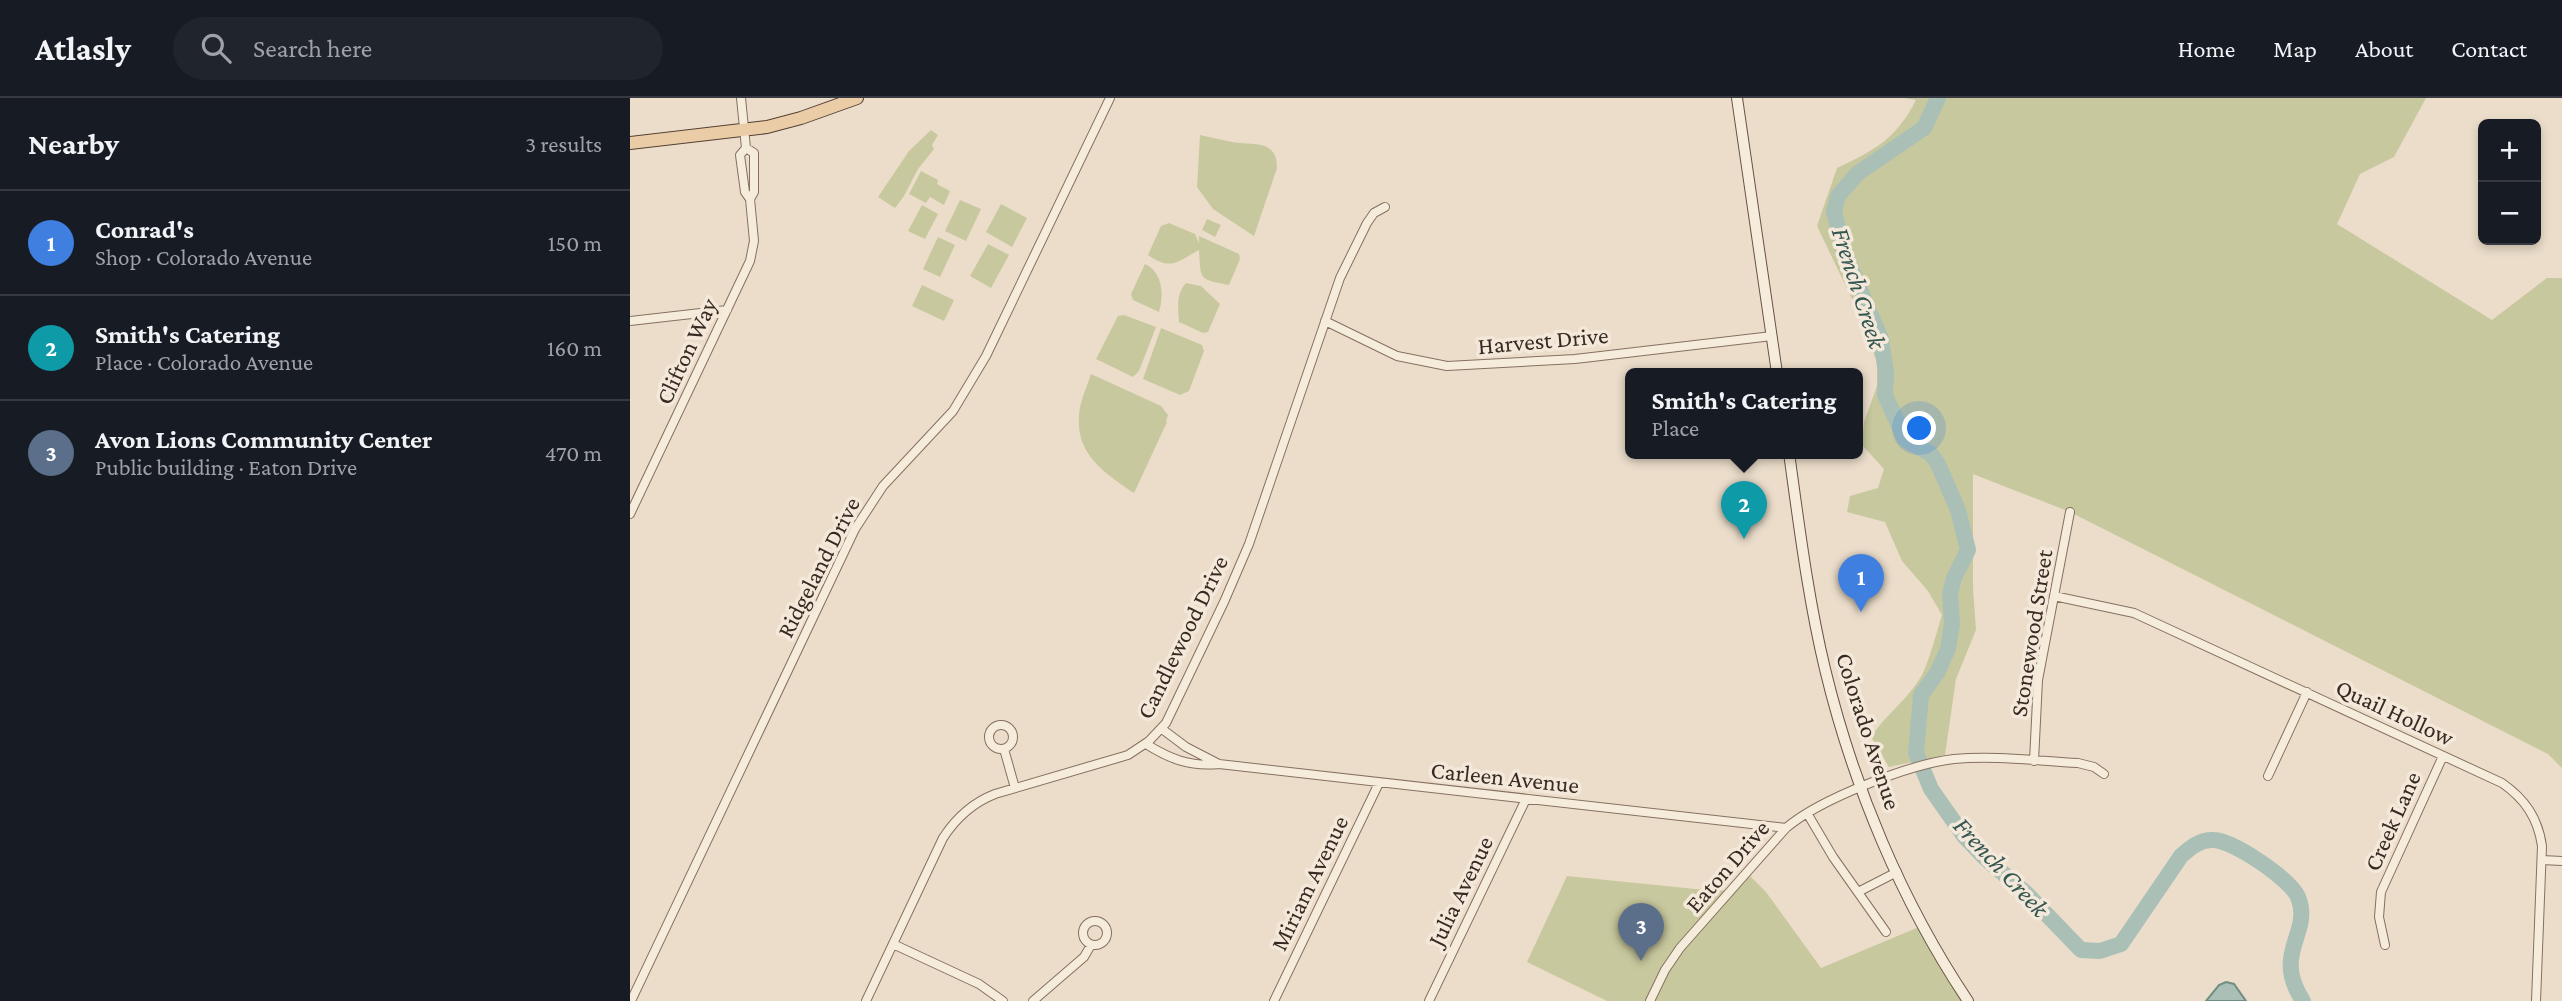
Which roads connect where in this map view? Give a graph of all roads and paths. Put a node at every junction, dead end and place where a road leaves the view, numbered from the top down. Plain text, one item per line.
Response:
1 (741, 98) edge
2 (857, 98) edge
3 (1110, 98) edge
4 (1737, 98) edge
5 (744, 130) junction
6 (630, 142) edge
7 (1385, 207) dead end
8 (727, 310) junction
9 (1325, 320) junction
10 (630, 321) edge
11 (1772, 336) junction
12 (1776, 368) edge
13 (1790, 459) edge
14 (2070, 512) dead end
15 (630, 514) edge
16 (2054, 596) junction
17 (2307, 692) junction
18 (1161, 729) junction
19 (1146, 744) junction
20 (1004, 749) dead end
21 (2443, 756) junction
22 (2034, 761) junction
23 (1219, 764) junction
24 (2104, 774) dead end
25 (2268, 776) dead end
26 (1379, 783) junction
27 (1861, 786) junction
28 (1015, 788) junction
29 (1526, 799) junction
30 (1807, 813) junction
31 (1786, 828) junction
32 (2542, 860) junction
33 (2562, 861) edge
34 (1897, 872) junction
35 (1858, 892) junction
36 (1886, 932) dead end
37 (893, 944) junction
38 (1091, 944) dead end
39 (2385, 945) dead end
40 (631, 1001) edge
41 (866, 1001) edge
42 (1003, 1001) edge
43 (1033, 1001) edge
44 (1274, 1001) edge
45 (1429, 1001) edge
46 (1650, 1001) edge
47 (1968, 1001) edge
48 (2536, 1001) edge

1 - 5 street, Clifton Way
2 - 5 main road
3 - 40 street, Ridgeland Drive
4 - 11 main road
5 - 6 main road
5 - 8 street, Clifton Way
7 - 9 street, Candlewood Drive
8 - 10 street
8 - 15 street, Clifton Way
9 - 11 street, Harvest Drive
9 - 18 street, Candlewood Drive
11 - 12 main road
13 - 27 main road, Colorado Avenue
14 - 16 street, Stonewood Street
16 - 17 street, Quail Hollow
16 - 22 street, Stonewood Street
17 - 21 street, Quail Hollow
17 - 25 street
18 - 19 street, Candlewood Drive
18 - 23 street, Carleen Avenue
19 - 23 street, Carleen Avenue
19 - 28 street, Candlewood Drive
20 - 28 street
21 - 32 street, Quail Hollow
21 - 39 street, Creek Lane
22 - 24 street, Eaton Drive
22 - 27 street, Eaton Drive
23 - 26 street, Carleen Avenue
26 - 29 street, Carleen Avenue
26 - 44 street, Miriam Avenue
27 - 30 street, Eaton Drive
27 - 34 main road, Colorado Avenue
28 - 37 street, Candlewood Drive
29 - 31 street, Carleen Avenue
29 - 45 street, Julia Avenue
30 - 31 street, Eaton Drive
30 - 35 street
31 - 46 street, Eaton Drive
32 - 33 street
32 - 48 street, Quail Hollow
34 - 35 street
34 - 47 main road, Colorado Avenue
35 - 36 street
37 - 41 street, Candlewood Drive
37 - 42 street
38 - 43 street

